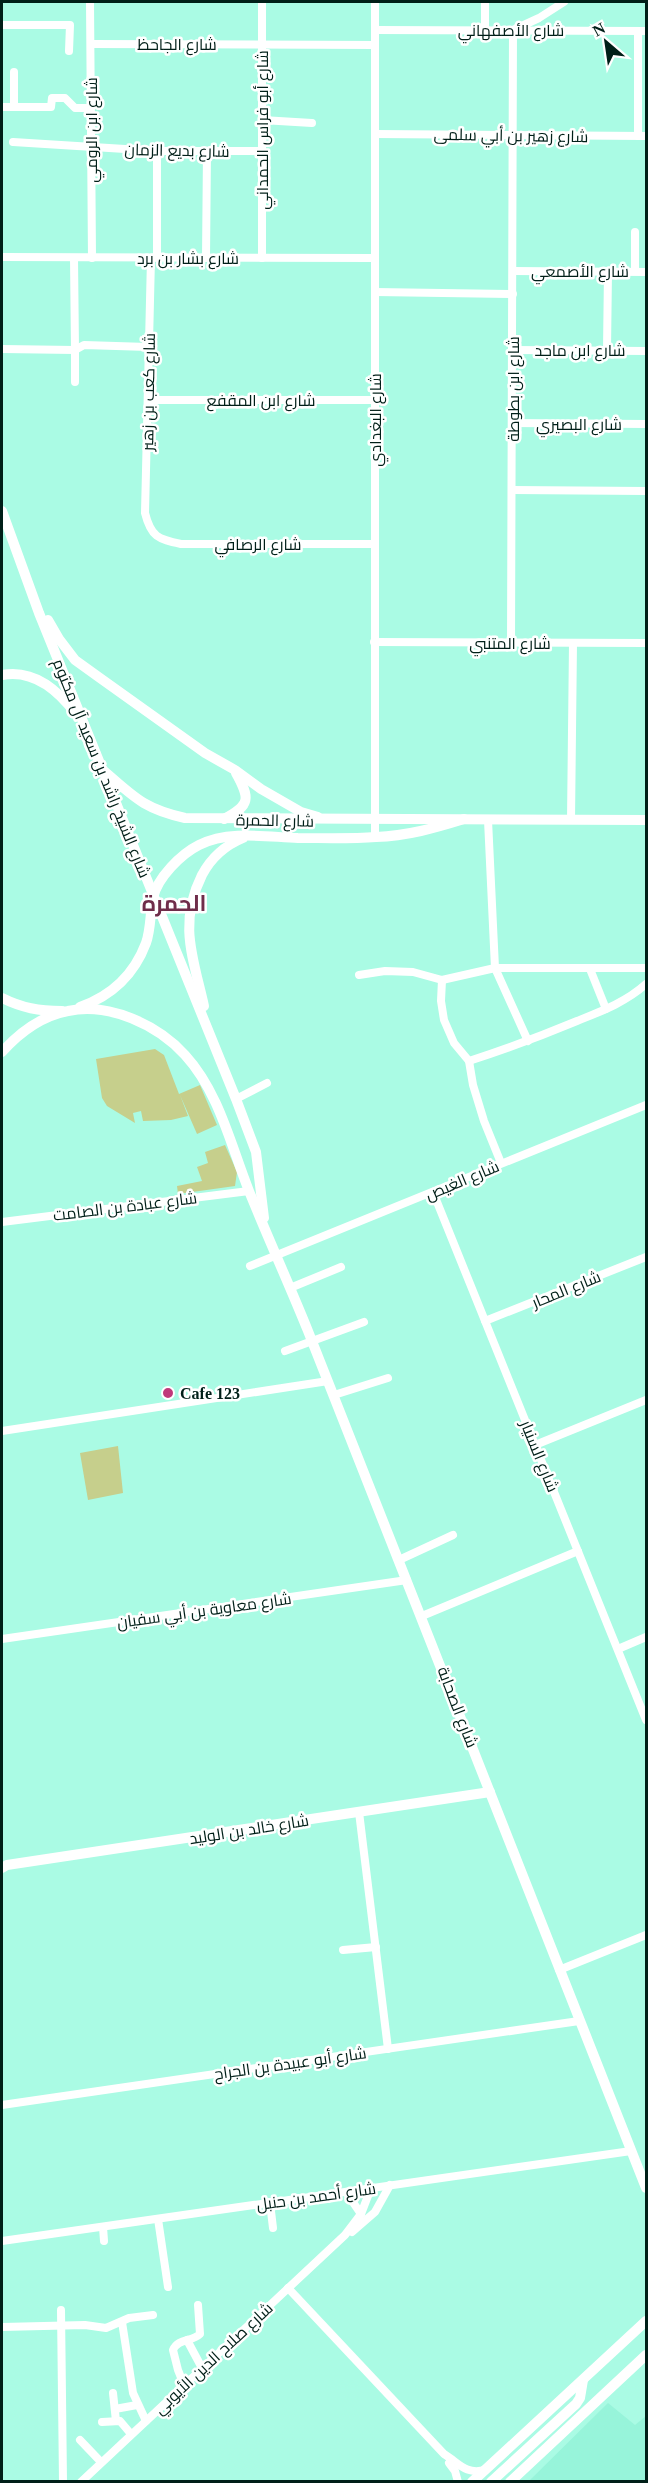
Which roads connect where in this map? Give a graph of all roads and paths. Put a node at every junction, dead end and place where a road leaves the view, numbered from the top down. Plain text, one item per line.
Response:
1 (90, 2) edge
2 (262, 2) edge
3 (375, 2) edge
4 (485, 2) edge
5 (564, 2) edge
6 (2, 25) edge
7 (375, 30) junction
8 (485, 30) junction
9 (513, 30) junction
10 (642, 31) edge
11 (91, 44) junction
12 (262, 44) junction
13 (375, 45) junction
14 (69, 51) dead end
15 (14, 72) dead end
16 (2, 107) edge
17 (14, 107) junction
18 (91, 108) junction
19 (262, 120) junction
20 (312, 123) dead end
21 (375, 134) junction
22 (514, 135) junction
23 (642, 136) edge
24 (14, 142) dead end
25 (92, 148) junction
26 (157, 151) junction
27 (207, 151) junction
28 (262, 151) junction
29 (635, 232) dead end
30 (2, 257) edge
31 (74, 258) junction
32 (92, 258) junction
33 (154, 258) junction
34 (206, 258) junction
35 (262, 258) junction
36 (375, 258) junction
37 (513, 271) junction
38 (608, 271) junction
39 (635, 272) junction
40 (646, 272) edge
41 (375, 292) junction
42 (513, 294) junction
43 (148, 347) junction
44 (2, 349) edge
45 (75, 350) junction
46 (513, 350) junction
47 (607, 350) junction
48 (646, 351) edge
49 (75, 382) dead end
50 (148, 400) junction
51 (375, 400) junction
52 (512, 423) junction
53 (646, 424) edge
54 (512, 490) junction
55 (646, 491) edge
56 (2, 511) edge
57 (148, 526) joint
58 (375, 544) junction
59 (30, 588) junction
60 (374, 642) junction
61 (511, 643) junction
62 (573, 643) junction
63 (646, 643) edge
64 (2, 675) edge
65 (86, 729) junction
66 (102, 769) junction
67 (235, 770) junction
68 (223, 819) junction
69 (374, 819) junction
70 (464, 819) junction
71 (330, 820) junction
72 (488, 820) junction
73 (571, 820) junction
74 (646, 820) edge
75 (250, 836) junction
76 (375, 838) junction
77 (153, 896) junction
78 (495, 968) junction
79 (646, 968) edge
80 (590, 969) junction
81 (359, 975) dead end
82 (442, 980) junction
83 (646, 984) edge
84 (2, 998) edge
85 (606, 1009) junction
86 (69, 1011) junction
87 (211, 1038) junction
88 (528, 1041) junction
89 (2, 1052) edge
90 (469, 1061) junction
91 (267, 1083) dead end
92 (236, 1099) junction
93 (646, 1105) edge
94 (501, 1163) junction
95 (249, 1191) junction
96 (433, 1192) junction
97 (2, 1222) edge
98 (265, 1227) junction
99 (277, 1255) junction
100 (646, 1257) edge
101 (250, 1266) dead end
102 (341, 1267) dead end
103 (290, 1288) junction
104 (485, 1321) junction
105 (364, 1322) dead end
106 (312, 1342) junction
107 (285, 1351) dead end
108 (388, 1378) dead end
109 (328, 1381) junction
110 (334, 1395) junction
111 (646, 1400) edge
112 (2, 1431) edge
113 (535, 1445) junction
114 (453, 1535) dead end
115 (578, 1551) junction
116 (399, 1560) junction
117 (407, 1580) junction
118 (422, 1616) junction
119 (646, 1637) edge
120 (2, 1639) edge
121 (618, 1649) junction
122 (646, 1720) edge
123 (490, 1792) junction
124 (359, 1812) junction
125 (3, 1866) edge
126 (646, 1935) edge
127 (376, 1947) junction
128 (343, 1950) dead end
129 (559, 1970) junction
130 (579, 2020) junction
131 (388, 2049) junction
132 (2, 2105) edge
133 (631, 2151) junction
134 (390, 2185) junction
135 (370, 2188) junction
136 (646, 2188) edge
137 (346, 2192) junction
138 (270, 2203) junction
139 (361, 2214) junction
140 (158, 2219) junction
141 (103, 2227) junction
142 (273, 2228) dead end
143 (345, 2235) junction
144 (2, 2241) edge
145 (104, 2241) dead end
146 (168, 2287) dead end
147 (288, 2288) junction
148 (198, 2305) dead end
149 (61, 2310) dead end
150 (153, 2315) dead end
151 (644, 2321) edge
152 (122, 2322) junction
153 (61, 2326) junction
154 (2, 2327) edge
155 (188, 2340) junction
156 (646, 2355) edge
157 (202, 2368) junction
158 (583, 2380) junction
159 (184, 2385) junction
160 (113, 2393) dead end
161 (137, 2405) junction
162 (115, 2409) junction
163 (116, 2421) junction
164 (146, 2421) junction
165 (102, 2422) dead end
166 (131, 2434) junction
167 (80, 2440) dead end
168 (444, 2454) junction
169 (101, 2463) junction
170 (486, 2469) junction
171 (63, 2481) edge
172 (81, 2481) edge
173 (458, 2481) edge
174 (472, 2481) edge
175 (491, 2481) edge
176 (510, 2481) edge

1 - 11 street, شارع ابن الرومي
2 - 12 street, شارع أبو فراس الحمداني
3 - 7 street, شارع البغدادي
4 - 8 street
5 - 9 street
6 - 14 street
7 - 8 street, شارع الأصفهاني
7 - 13 street, شارع البغدادي
8 - 9 street, شارع الأصفهاني
9 - 10 street, شارع الأصفهاني
9 - 22 street, شارع ابن بطوطة
10 - 23 street
11 - 12 street, شارع الجاحظ
11 - 18 street, شارع ابن الرومي
12 - 13 street, شارع الجاحظ
12 - 19 street, شارع أبو فراس الحمداني
13 - 21 street, شارع البغدادي
15 - 17 street
16 - 17 street
17 - 18 street
18 - 25 street, شارع ابن الرومي
19 - 20 street
19 - 28 street, شارع أبو فراس الحمداني
21 - 22 street, شارع زهير بن أبي سلمى
21 - 36 street, شارع البغدادي
22 - 23 street, شارع زهير بن أبي سلمى
22 - 37 street, شارع ابن بطوطة
24 - 25 street, شارع بديع الزمان
25 - 26 street, شارع بديع الزمان
25 - 32 street, شارع ابن الرومي
26 - 27 street, شارع بديع الزمان
26 - 33 street, شارع كعب بن زهير
27 - 28 street, شارع بديع الزمان
27 - 34 street
28 - 35 street, شارع أبو فراس الحمداني
29 - 39 street
30 - 31 street, شارع بشار بن برد
31 - 32 street, شارع بشار بن برد
31 - 45 street
32 - 33 street, شارع بشار بن برد
33 - 34 street, شارع بشار بن برد
33 - 43 street, شارع كعب بن زهير
34 - 35 street, شارع بشار بن برد
35 - 36 street, شارع بشار بن برد
36 - 41 street, شارع البغدادي
37 - 38 street, شارع الأصمعي
37 - 42 street, شارع ابن بطوطة
38 - 39 street, شارع الأصمعي
38 - 47 street
39 - 40 street, شارع الأصمعي
41 - 42 street
41 - 51 street, شارع البغدادي
42 - 46 street, شارع ابن بطوطة
43 - 45 street
43 - 50 street, شارع كعب بن زهير
44 - 45 street
45 - 49 street
46 - 47 street, شارع ابن ماجد
46 - 52 street, شارع ابن بطوطة
47 - 48 street, شارع ابن ماجد
50 - 51 street, شارع ابن المقفع
50 - 57 street, شارع كعب بن زهير
51 - 58 street, شارع البغدادي
52 - 53 street, شارع البصيري
52 - 54 street, شارع ابن بطوطة
54 - 55 street
54 - 61 street, شارع ابن بطوطة
56 - 59 street, شارع الشيخ راشد بن سعيد آل مكتوم
57 - 58 street, شارع الرصافي
58 - 60 street, شارع البغدادي
59 - 65 street, شارع الشيخ راشد بن سعيد آل مكتوم
59 - 67 street
60 - 61 street, شارع المتنبي
60 - 69 street, شارع البغدادي
61 - 62 street, شارع المتنبي
62 - 63 street, شارع المتنبي
62 - 73 street
64 - 65 street
65 - 66 street, شارع الشيخ راشد بن سعيد آل مكتوم
66 - 68 street, شارع الحمرة
66 - 77 street, شارع الشيخ راشد بن سعيد آل مكتوم
67 - 68 street
67 - 71 street
68 - 71 street, شارع الحمرة
69 - 70 street, شارع الحمرة
69 - 71 street, شارع الحمرة
69 - 76 street, شارع البغدادي
70 - 72 street, شارع الحمرة
70 - 76 street, شارع الحمرة
72 - 73 street, شارع الحمرة
72 - 78 street
73 - 74 street, شارع الحمرة
75 - 76 street, شارع الحمرة
75 - 77 street, شارع الحمرة
75 - 87 street
77 - 86 street
77 - 87 street, شارع الشيخ راشد بن سعيد آل مكتوم
78 - 80 street
78 - 82 street
78 - 88 street
79 - 80 street
80 - 85 street
81 - 82 street
82 - 90 street
83 - 85 street
84 - 86 street
85 - 88 street
86 - 89 street
86 - 95 street
87 - 92 street, شارع الشيخ راشد بن سعيد آل مكتوم
88 - 90 street
90 - 94 street
91 - 92 street
92 - 98 street, شارع الشيخ راشد بن سعيد آل مكتوم
93 - 94 street, شارع الغيص
94 - 96 street, شارع الغيص
95 - 97 street, شارع عبادة بن الصامت
95 - 98 street
96 - 99 street, شارع الغيص
96 - 104 street, شارع السنيار
98 - 99 street, شارع الصحابة
99 - 101 street, شارع الغيص
99 - 103 street, شارع الصحابة
100 - 104 street, شارع المحار
102 - 103 street
103 - 106 street, شارع الصحابة
104 - 113 street, شارع السنيار
105 - 106 street
106 - 107 street
106 - 109 street, شارع الصحابة
108 - 110 street
109 - 110 street, شارع الصحابة
109 - 112 street
110 - 116 street, شارع الصحابة
111 - 113 street
113 - 115 street, شارع السنيار
114 - 116 street
115 - 118 street
115 - 121 street, شارع السنيار
116 - 117 street, شارع الصحابة
117 - 118 street, شارع الصحابة
117 - 120 street, شارع معاوية بن أبي سفيان
118 - 123 street, شارع الصحابة
119 - 121 street
121 - 122 street, شارع السنيار
123 - 124 street, شارع خالد بن الوليد
123 - 129 street, شارع الصحابة
124 - 125 street, شارع خالد بن الوليد
124 - 127 street
126 - 129 street
127 - 128 street
127 - 131 street
129 - 130 street, شارع الصحابة
130 - 131 street, شارع أبو عبيدة بن الجراح
130 - 133 street, شارع الصحابة
131 - 132 street, شارع أبو عبيدة بن الجراح
133 - 134 street, شارع أحمد بن حنبل
133 - 136 street, شارع الصحابة
134 - 135 street, شارع أحمد بن حنبل
134 - 143 street, شارع صلاح الدين الأيوبي
135 - 137 street, شارع أحمد بن حنبل
135 - 139 street, شارع صلاح الدين الأيوبي
137 - 138 street, شارع أحمد بن حنبل
137 - 139 street
138 - 140 street, شارع أحمد بن حنبل
138 - 142 street
139 - 143 street, شارع صلاح الدين الأيوبي
140 - 141 street, شارع أحمد بن حنبل
140 - 146 street
141 - 144 street, شارع أحمد بن حنبل
141 - 145 street
143 - 147 street, شارع صلاح الدين الأيوبي
147 - 157 street, شارع صلاح الدين الأيوبي
147 - 168 street
148 - 155 street
149 - 153 street
150 - 152 street
151 - 158 street
152 - 153 street
152 - 161 street
153 - 154 street
153 - 171 street
155 - 157 street
155 - 159 street
156 - 176 street
157 - 159 street, شارع صلاح الدين الأيوبي
158 - 170 street
158 - 175 street
159 - 164 street, شارع صلاح الدين الأيوبي
160 - 162 street
161 - 162 street
161 - 164 street
162 - 163 street
163 - 165 street
163 - 166 street
164 - 166 street, شارع صلاح الدين الأيوبي
166 - 169 street, شارع صلاح الدين الأيوبي
167 - 169 street
168 - 170 street
168 - 173 street
169 - 172 street, شارع صلاح الدين الأيوبي
170 - 174 street

